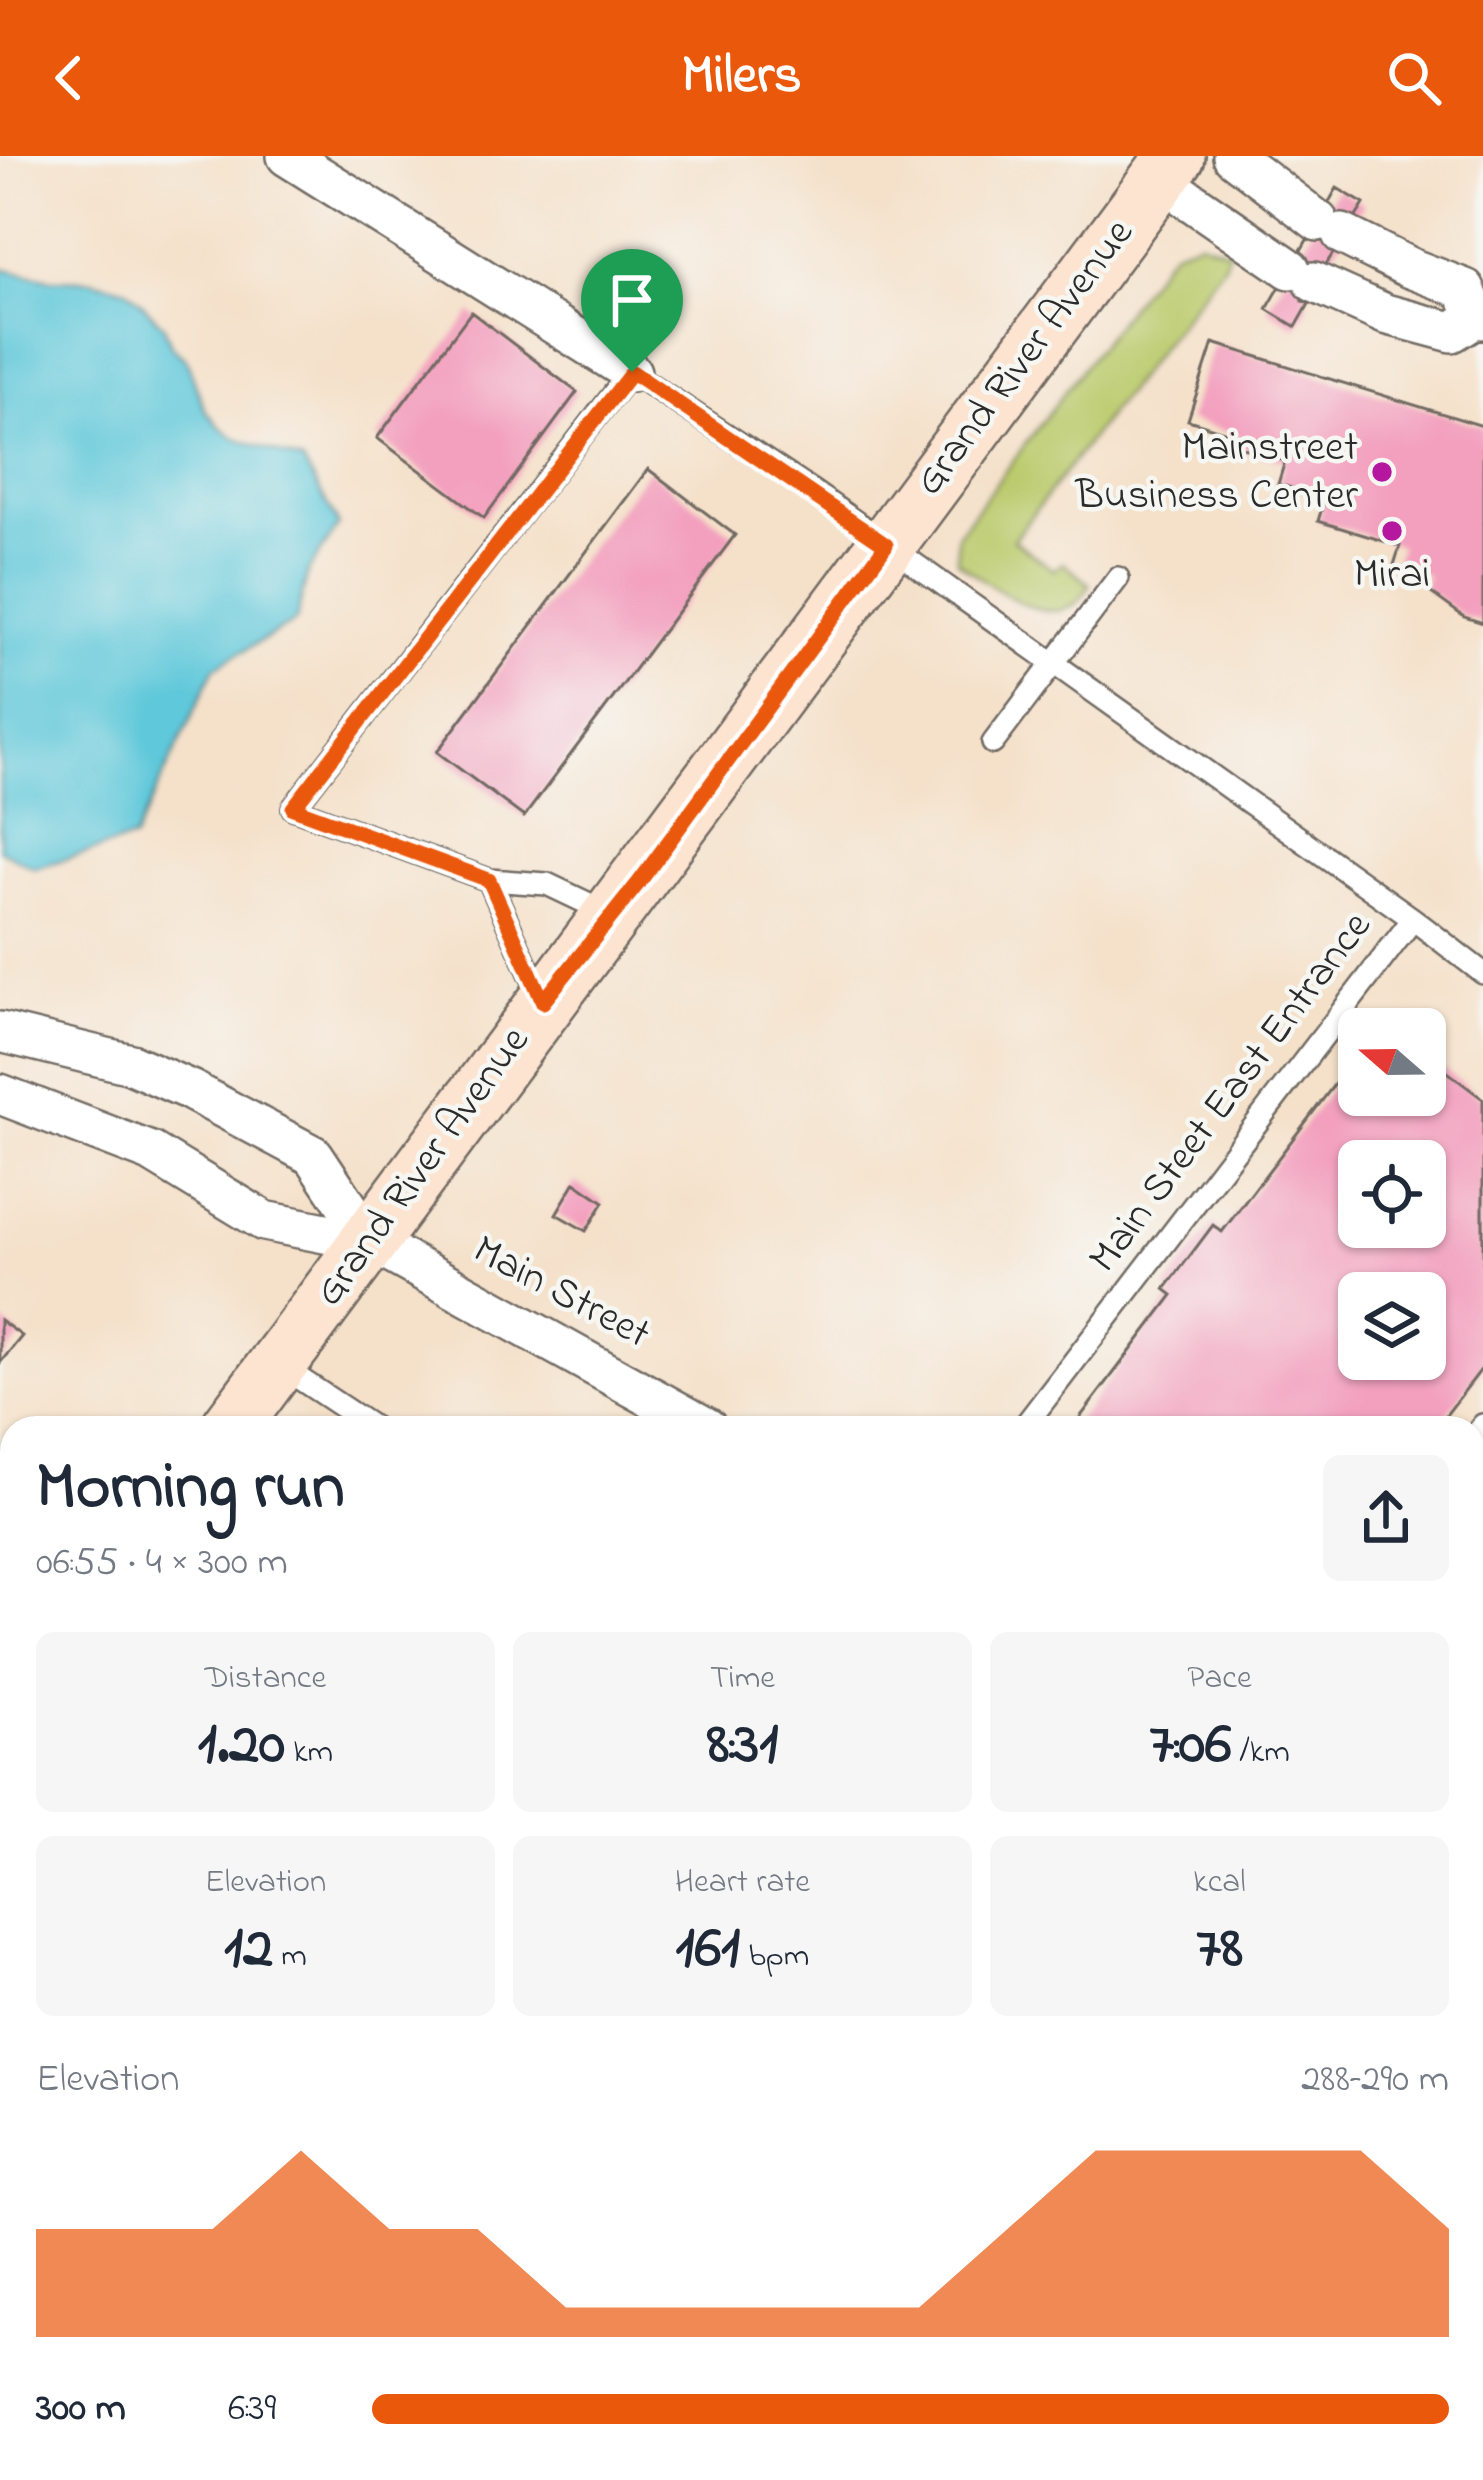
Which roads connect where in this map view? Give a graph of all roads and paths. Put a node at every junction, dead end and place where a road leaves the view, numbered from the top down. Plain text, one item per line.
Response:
1 (287, 156) edge
2 (1233, 156) edge
3 (1168, 168) edge
4 (1479, 318) edge
5 (632, 372) junction
6 (886, 545) junction
7 (1118, 578) dead end
8 (1054, 664) junction
9 (993, 743) dead end
10 (489, 880) junction
11 (613, 915) junction
12 (1414, 919) junction
13 (1483, 973) edge
14 (543, 1002) junction
15 (0, 1032) edge
16 (0, 1094) edge
17 (371, 1242) junction
18 (278, 1364) junction
19 (239, 1416) edge
20 (356, 1416) edge
21 (685, 1416) edge
22 (1032, 1416) edge

1 - 5 street
2 - 4 street
3 - 4 street
3 - 6 main road, Grand River Avenue
5 - 6 lane, Main Steet East Entrance
5 - 10 lane
6 - 8 lane, Main Steet East Entrance
6 - 11 main road, Grand River Avenue
7 - 8 lane
8 - 9 lane
8 - 12 lane, Main Steet East Entrance
10 - 11 lane
10 - 14 lane
11 - 14 main road, Grand River Avenue
12 - 13 lane
12 - 22 lane, Main Steet East Entrance
14 - 17 main road, Grand River Avenue
15 - 17 street
16 - 17 street
17 - 18 main road, Grand River Avenue
17 - 21 street, Main Street
18 - 19 main road, Grand River Avenue
18 - 20 lane

